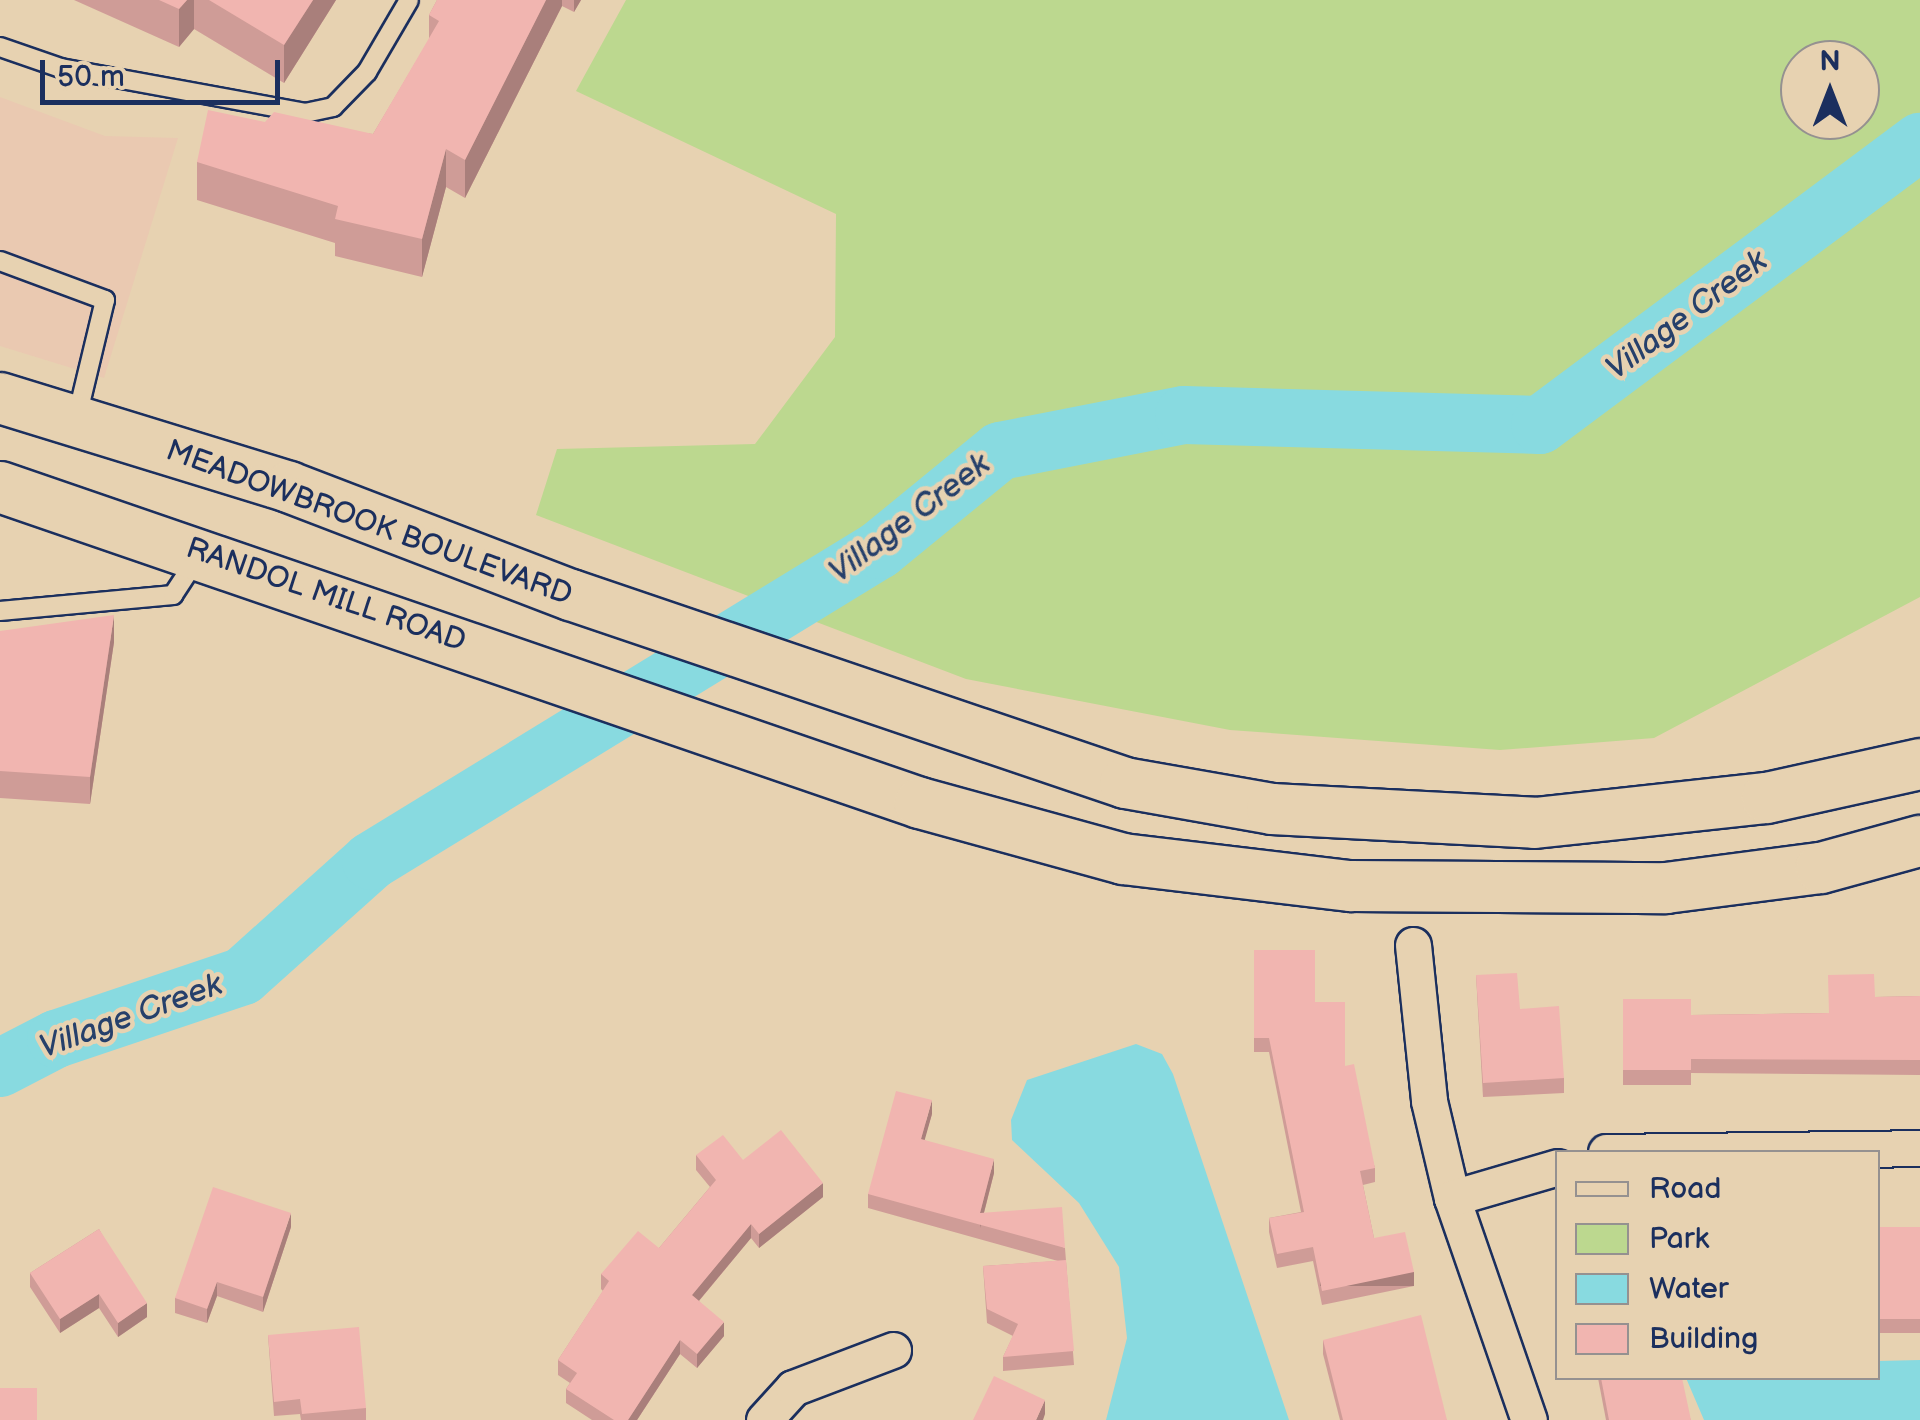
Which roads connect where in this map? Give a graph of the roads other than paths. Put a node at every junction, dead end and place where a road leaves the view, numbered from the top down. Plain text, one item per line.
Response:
1 (409, 0) edge
2 (0, 47) edge
3 (0, 261) edge
4 (0, 398) edge
5 (76, 422) junction
6 (0, 486) edge
7 (201, 551) junction
8 (0, 611) edge
9 (1920, 764) edge
10 (1920, 841) edge
11 (1413, 945) dead end
12 (1920, 1148) edge
13 (1763, 1150) edge
14 (1555, 1168) edge
15 (1452, 1198) junction
16 (893, 1350) dead end
17 (764, 1420) edge
18 (1529, 1420) edge

1 - 2 lane
3 - 5 lane
4 - 5 main road, MEADOWBROOK BOULEVARD
5 - 9 main road, MEADOWBROOK BOULEVARD
6 - 7 main road, RANDOL MILL ROAD
7 - 8 lane
7 - 10 main road, RANDOL MILL ROAD
11 - 15 street
12 - 13 street
14 - 15 street
15 - 18 street
16 - 17 street

